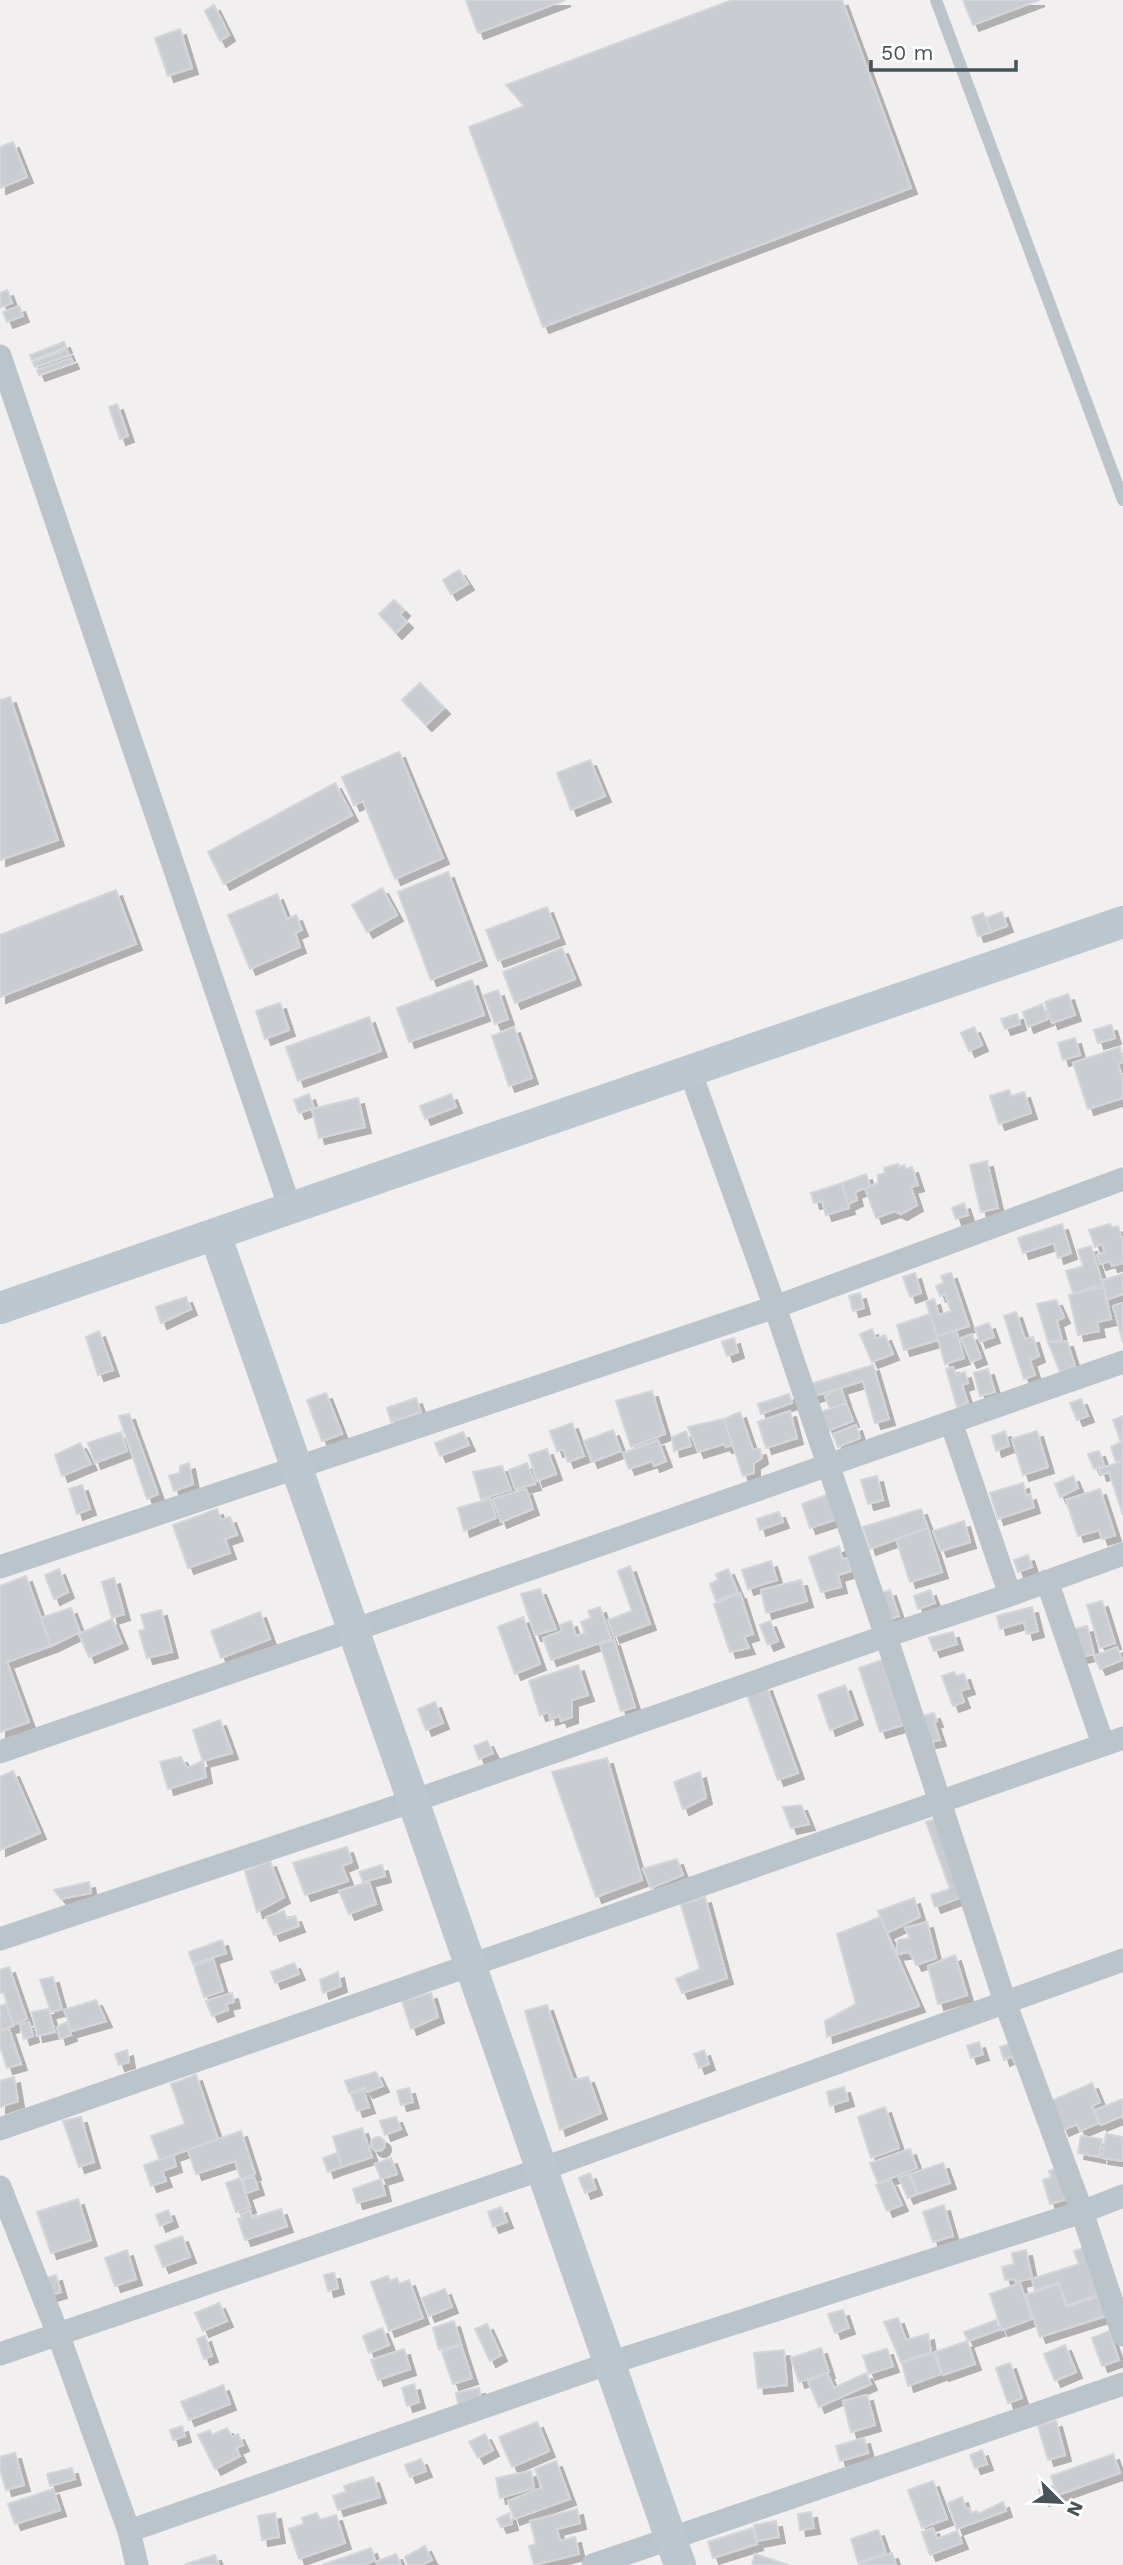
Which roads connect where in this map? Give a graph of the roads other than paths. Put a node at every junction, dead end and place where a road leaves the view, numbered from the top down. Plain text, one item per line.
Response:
1 (936, 0) edge
2 (0, 356) edge
3 (1123, 500) edge
4 (1123, 922) edge
5 (690, 1071) junction
6 (1123, 1179) edge
7 (290, 1209) junction
8 (215, 1234) junction
9 (775, 1307) junction
10 (0, 1308) edge
11 (1123, 1362) edge
12 (951, 1422) junction
13 (827, 1465) junction
14 (297, 1469) junction
15 (1123, 1554) edge
16 (0, 1567) edge
17 (1047, 1581) junction
18 (1010, 1595) junction
19 (354, 1632) junction
20 (886, 1636) junction
21 (1113, 1741) edge
22 (0, 1752) edge
23 (413, 1801) junction
24 (941, 1801) junction
25 (0, 1939) edge
26 (1123, 1960) edge
27 (470, 1965) junction
28 (1005, 2001) junction
29 (0, 2129) edge
30 (542, 2169) junction
31 (0, 2188) edge
32 (1123, 2196) edge
33 (1082, 2212) junction
34 (58, 2334) junction
35 (1123, 2335) edge
36 (0, 2354) edge
37 (610, 2363) junction
38 (1123, 2384) edge
39 (129, 2531) junction
40 (675, 2551) edge
41 (137, 2565) edge
42 (593, 2565) edge

1 - 3 lane
2 - 7 street
4 - 5 street
5 - 7 street
5 - 9 street
6 - 9 street
7 - 8 street
8 - 10 street
8 - 14 street
9 - 13 street
9 - 14 street
11 - 12 street
12 - 13 street
12 - 18 street
13 - 19 street
13 - 20 street
14 - 16 street
14 - 19 street
15 - 17 street
17 - 18 street
17 - 21 street
18 - 20 street
19 - 22 street
19 - 23 street
20 - 23 street
20 - 24 street
21 - 24 street
23 - 25 street
23 - 27 street
24 - 27 street
24 - 28 street
26 - 28 street
27 - 29 street
27 - 30 street
28 - 30 street
28 - 33 street
30 - 34 street
30 - 37 street
31 - 34 street
32 - 33 street
33 - 35 street
33 - 37 street
34 - 36 street
34 - 39 street
37 - 39 street
37 - 40 street
38 - 40 street
39 - 41 street
40 - 42 street

